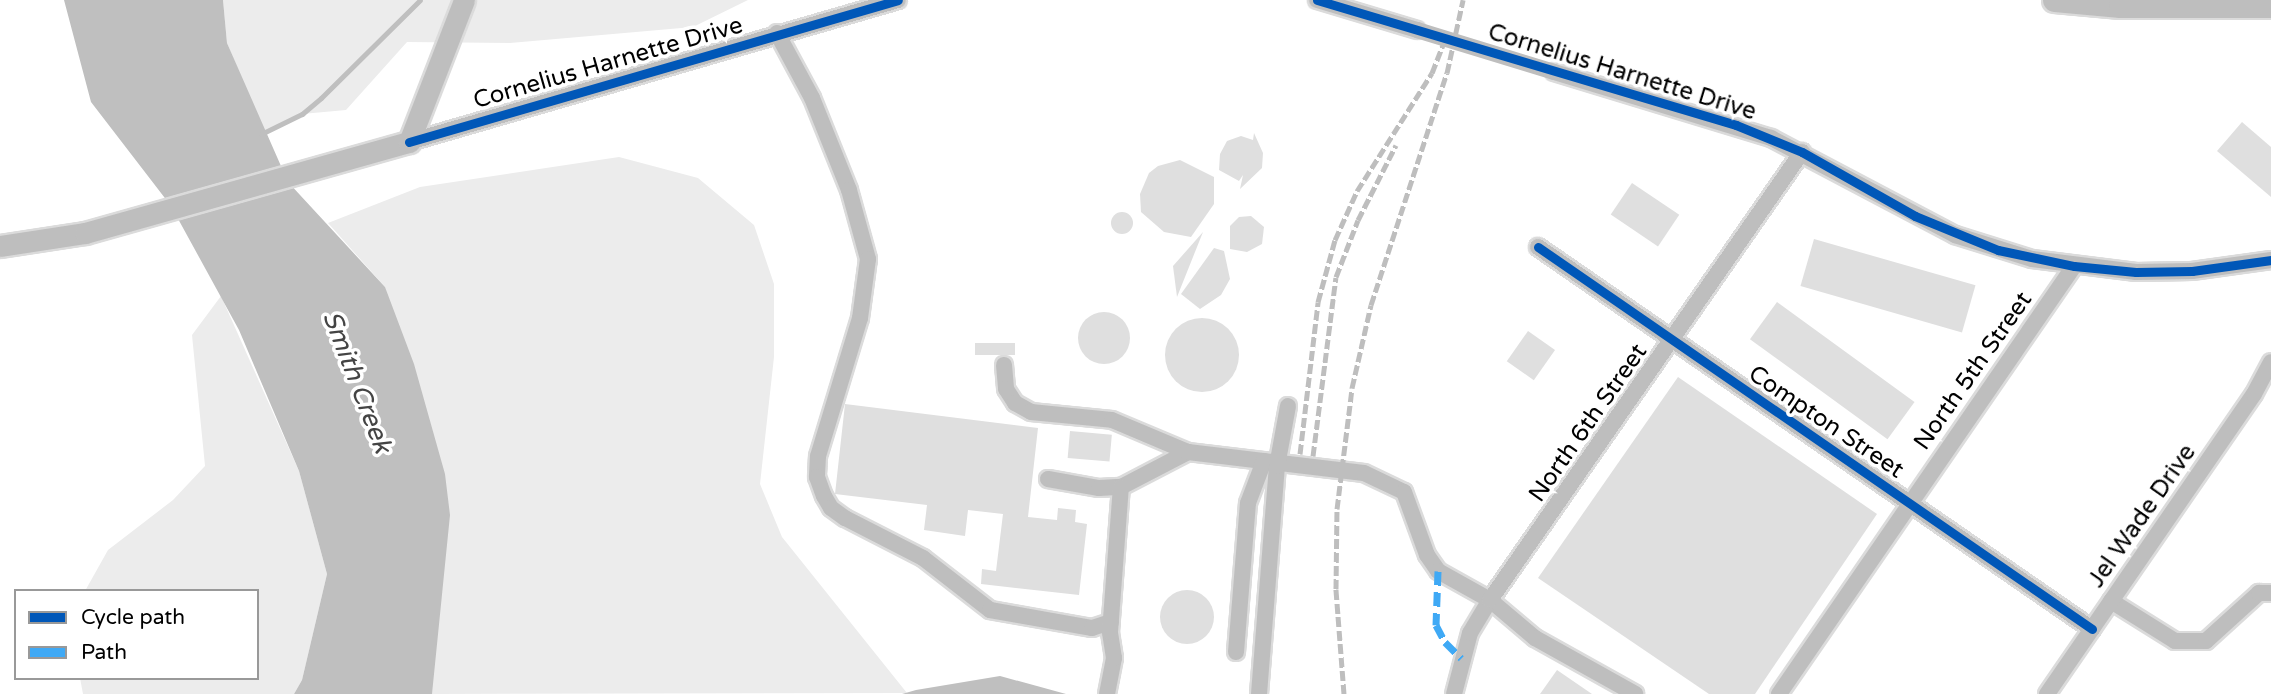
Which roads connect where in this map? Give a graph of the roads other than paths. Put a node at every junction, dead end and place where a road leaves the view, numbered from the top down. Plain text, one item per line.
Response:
1 (464, 0) edge
2 (898, 0) edge
3 (1317, 0) edge
4 (2055, 0) edge
5 (2271, 6) edge
6 (777, 33) junction
7 (409, 142) junction
8 (1801, 152) junction
9 (0, 246) edge
10 (1538, 247) dead end
11 (2271, 260) edge
12 (2074, 266) junction
13 (1674, 341) junction
14 (2271, 362) edge
15 (1004, 366) dead end
16 (1288, 405) dead end
17 (1188, 452) junction
18 (1270, 462) junction
19 (1048, 479) dead end
20 (1121, 487) junction
21 (1910, 503) junction
22 (2271, 593) edge
23 (1490, 600) junction
24 (2111, 601) junction
25 (1111, 622) junction
26 (2092, 629) junction
27 (1236, 652) dead end
28 (1107, 694) edge
29 (1259, 694) edge
30 (1454, 694) edge
31 (1635, 694) edge
32 (1779, 694) edge
33 (2047, 694) edge

1 - 7 main road
2 - 6 street, Cornelius Harnette Drive
3 - 8 street, Cornelius Harnette Drive, bridge
4 - 5 highway
6 - 7 street, Cornelius Harnette Drive
6 - 25 street
7 - 9 main road
8 - 12 street, Cornelius Harnette Drive
8 - 13 street, North 6th Street
10 - 13 street, Compton Street
11 - 12 street, Cornelius Harnette Drive
12 - 21 street, North 5th Street
13 - 21 street, Compton Street
13 - 23 street, North 6th Street
14 - 24 street, Jel Wade Drive
15 - 17 street
16 - 18 street
17 - 18 street
17 - 20 street
18 - 23 street
18 - 27 street
18 - 29 street
19 - 20 street
20 - 25 street
21 - 26 street, Compton Street
21 - 32 street, North 5th Street
22 - 24 street
23 - 30 street, North 6th Street
23 - 31 street
24 - 26 street, Jel Wade Drive
25 - 28 street
26 - 33 street, Jel Wade Drive

